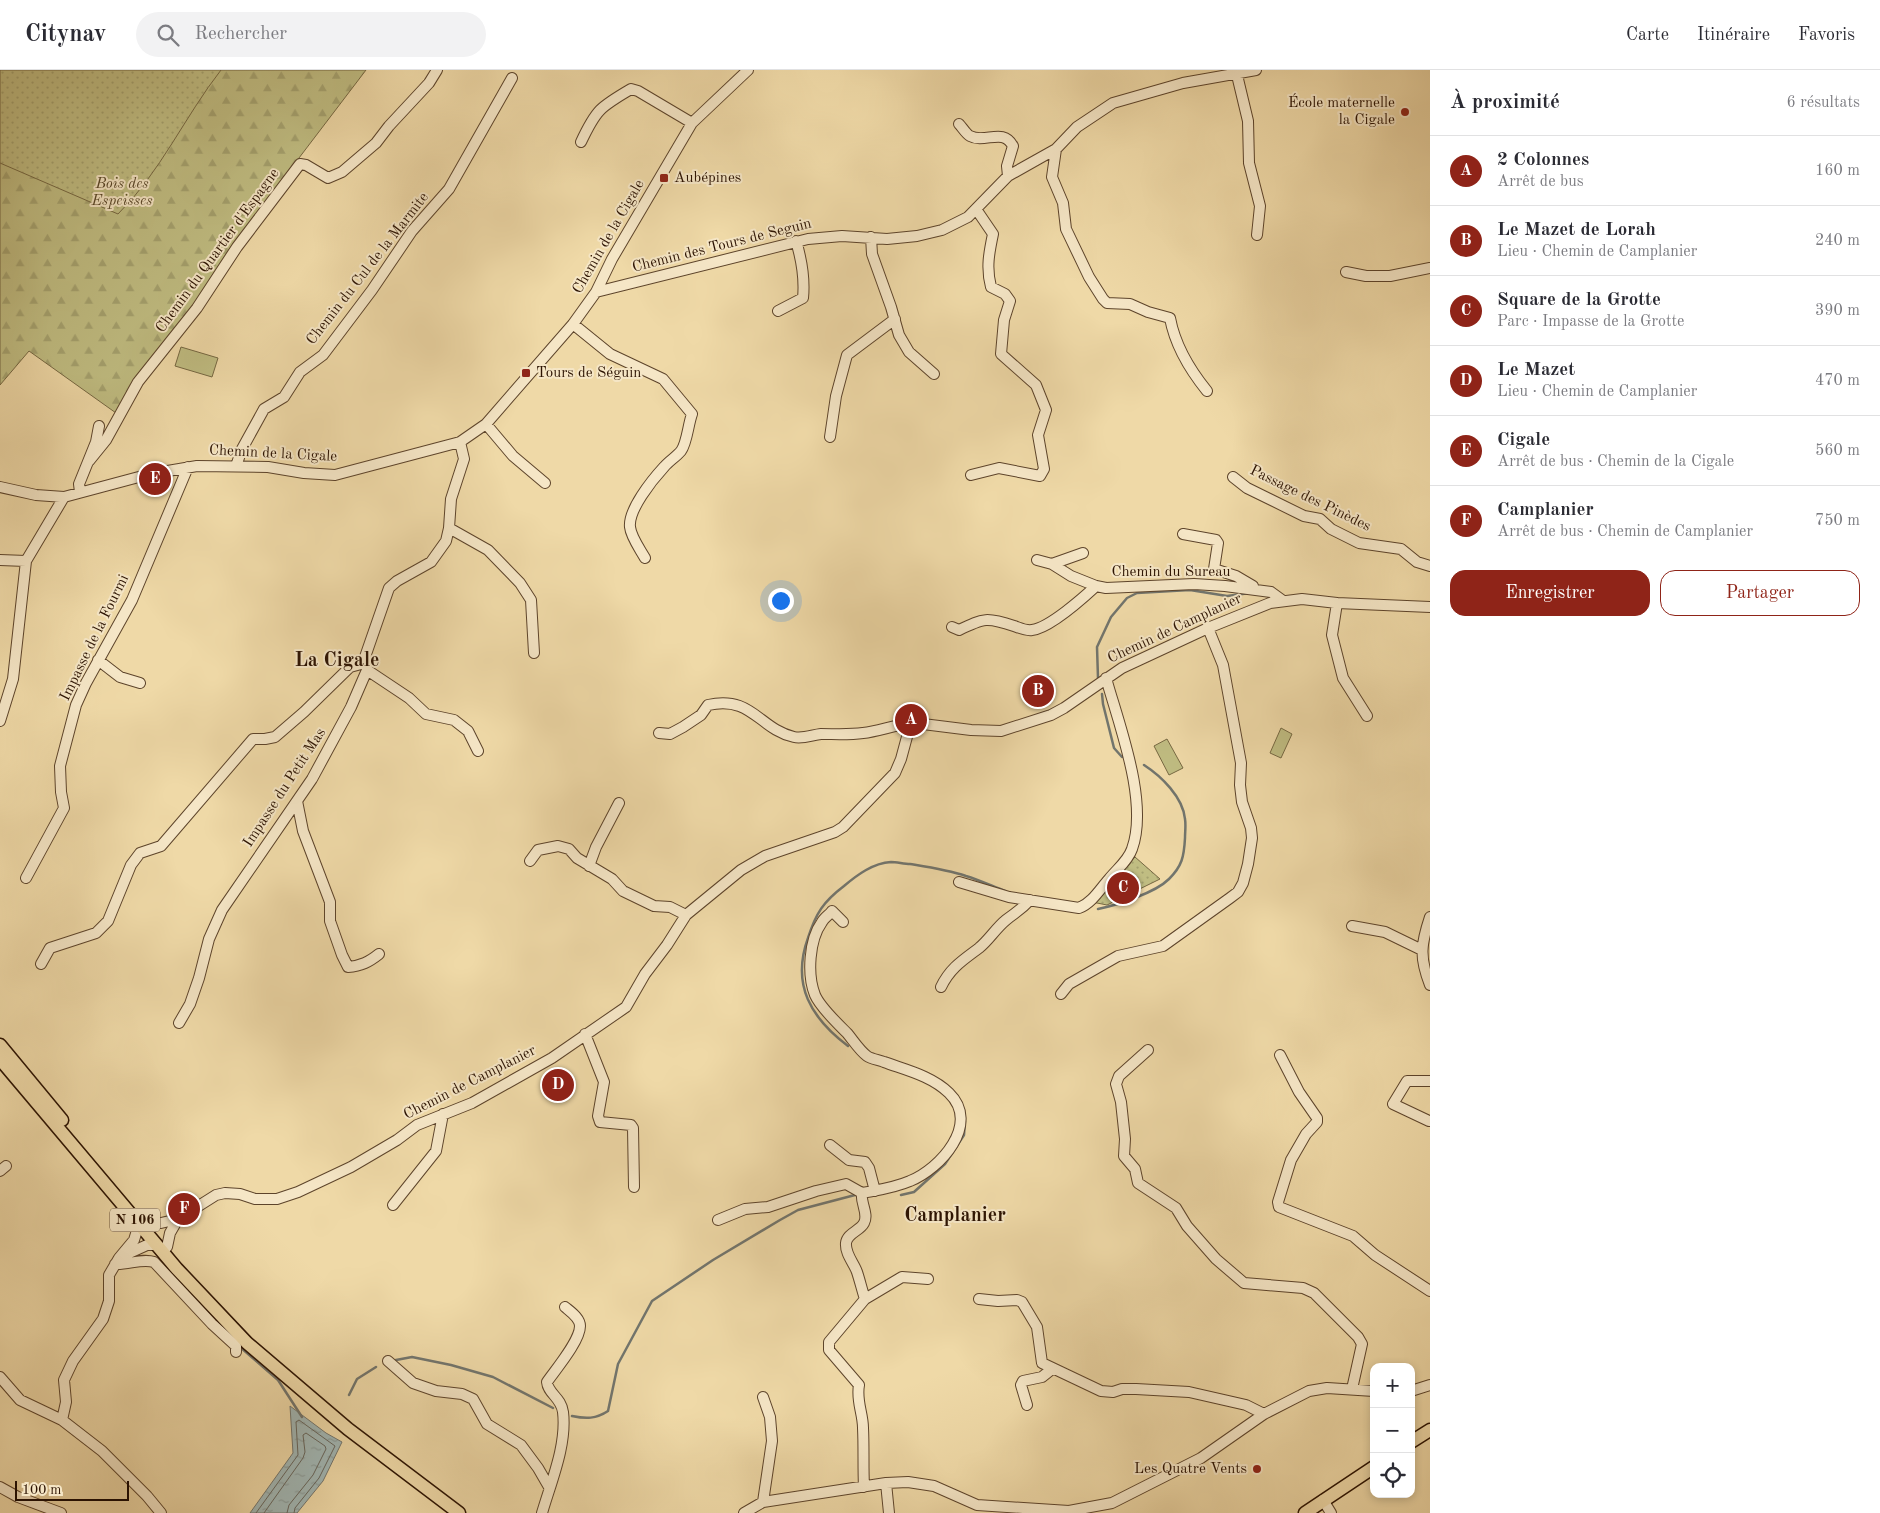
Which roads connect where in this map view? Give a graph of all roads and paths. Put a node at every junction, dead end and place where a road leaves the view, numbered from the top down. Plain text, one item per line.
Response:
1 (437, 70) edge
2 (748, 70) edge
3 (1256, 70) edge
4 (1236, 75) junction
5 (512, 78) dead end
6 (692, 123) junction
7 (959, 124) dead end
8 (581, 142) dead end
9 (1056, 149) junction
10 (1008, 176) junction
11 (976, 210) junction
12 (1257, 234) dead end
13 (871, 237) junction
14 (796, 241) junction
15 (1430, 268) edge
16 (1346, 272) dead end
17 (596, 292) junction
18 (778, 311) dead end
19 (895, 319) junction
20 (573, 324) junction
21 (934, 374) dead end
22 (1207, 391) dead end
23 (486, 424) junction
24 (99, 426) dead end
25 (830, 437) dead end
26 (460, 442) junction
27 (89, 461) junction
28 (236, 466) junction
29 (188, 467) junction
30 (971, 475) dead end
31 (1233, 477) dead end
32 (545, 483) dead end
33 (0, 487) edge
34 (80, 492) junction
35 (64, 497) junction
36 (449, 528) junction
37 (1183, 534) dead end
38 (1082, 553) dead end
39 (645, 558) dead end
40 (0, 560) edge
41 (1037, 560) dead end
42 (26, 561) junction
43 (1052, 564) junction
44 (1430, 566) edge
45 (1096, 586) junction
46 (1262, 590) junction
47 (1302, 599) junction
48 (1282, 600) junction
49 (1270, 603) junction
50 (1337, 603) junction
51 (1430, 607) edge
52 (952, 627) dead end
53 (1208, 628) junction
54 (534, 653) dead end
55 (98, 660) junction
56 (366, 667) junction
57 (1106, 678) junction
58 (140, 683) dead end
59 (1367, 716) dead end
60 (0, 721) edge
61 (915, 723) junction
62 (659, 733) dead end
63 (478, 751) dead end
64 (297, 801) junction
65 (620, 803) dead end
66 (530, 861) dead end
67 (589, 866) junction
68 (26, 878) dead end
69 (959, 882) dead end
70 (1030, 900) junction
71 (686, 915) junction
72 (1430, 917) edge
73 (843, 922) dead end
74 (1352, 926) dead end
75 (1422, 950) junction
76 (379, 954) dead end
77 (41, 964) dead end
78 (1430, 985) edge
79 (941, 987) dead end
80 (1061, 994) dead end
81 (179, 1023) dead end
82 (585, 1034) junction
83 (0, 1045) edge
84 (1148, 1050) dead end
85 (1280, 1055) dead end
86 (0, 1060) edge
87 (1430, 1081) edge
88 (443, 1114) junction
89 (1429, 1121) dead end
90 (830, 1145) dead end
91 (634, 1187) dead end
92 (875, 1190) junction
93 (861, 1196) junction
94 (393, 1204) dead end
95 (178, 1219) junction
96 (718, 1220) dead end
97 (143, 1224) junction
98 (162, 1246) junction
99 (117, 1261) junction
100 (928, 1279) dead end
101 (1430, 1291) edge
102 (865, 1299) junction
103 (979, 1299) dead end
104 (565, 1307) dead end
105 (236, 1352) dead end
106 (388, 1361) dead end
107 (1052, 1369) junction
108 (0, 1377) edge
109 (1430, 1385) edge
110 (1352, 1389) junction
111 (1415, 1390) edge
112 (1370, 1391) edge
113 (763, 1397) dead end
114 (1027, 1405) dead end
115 (1264, 1414) junction
116 (62, 1420) junction
117 (1430, 1430) edge
118 (1415, 1439) edge
119 (1370, 1470) edge
120 (886, 1483) junction
121 (0, 1487) edge
122 (549, 1487) junction
123 (864, 1487) junction
124 (1323, 1500) junction
125 (763, 1502) junction
126 (1070, 1512) edge
127 (61, 1513) edge
128 (161, 1513) edge
129 (459, 1513) edge
130 (542, 1513) edge
131 (744, 1513) edge
132 (889, 1513) edge
133 (1304, 1513) edge
134 (1331, 1513) edge

1 - 27 street, Chemin du Quartier d'Espagne
2 - 6 street, Chemin de la Cigale
3 - 4 street, Chemin des Tours de Seguin
4 - 9 street, Chemin des Tours de Seguin
4 - 12 street
5 - 28 street, Chemin du Cul de la Marmite
6 - 8 street
6 - 17 street, Chemin de la Cigale
7 - 10 street
9 - 10 street, Chemin des Tours de Seguin
9 - 22 street
10 - 11 street, Chemin des Tours de Seguin
11 - 13 street, Chemin des Tours de Seguin
11 - 30 street
13 - 14 street, Chemin des Tours de Seguin
13 - 19 street
14 - 17 street, Chemin des Tours de Seguin
14 - 18 street
15 - 16 street
17 - 20 street, Chemin de la Cigale
19 - 21 street
19 - 25 street
20 - 23 street, Chemin de la Cigale
20 - 39 street
23 - 26 street, Chemin de la Cigale
23 - 32 street
24 - 27 street
26 - 28 street, Chemin de la Cigale
26 - 36 street, Impasse du Petit Mas
27 - 34 street
28 - 29 street, Chemin de la Cigale
29 - 34 street, Chemin de la Cigale
29 - 55 street, Impasse de la Fourmi
31 - 44 street, Passage des Pinèdes
33 - 35 street, Chemin de la Cigale
34 - 35 street, Chemin de la Cigale
35 - 42 street
36 - 54 street
36 - 56 street, Impasse du Petit Mas
37 - 46 street
38 - 43 street
40 - 42 street
41 - 43 street, Chemin du Sureau
42 - 60 street
43 - 45 street, Chemin du Sureau
45 - 46 street, Chemin du Sureau
45 - 52 street
46 - 47 street, Chemin du Sureau
46 - 48 street, Chemin du Sureau
46 - 49 street
47 - 48 street, Chemin de Camplanier
47 - 50 street, Chemin de Camplanier
48 - 49 street, Chemin de Camplanier
49 - 53 street, Chemin de Camplanier
50 - 51 street, Chemin de Camplanier
50 - 59 street
53 - 57 street, Chemin de Camplanier
53 - 80 street
55 - 58 street
55 - 68 street, Impasse de la Fourmi
56 - 63 street
56 - 64 street, Impasse du Petit Mas
56 - 77 street
57 - 61 street, Chemin de Camplanier
57 - 70 street
61 - 62 street
61 - 71 street, Chemin de Camplanier
64 - 76 street
64 - 81 street, Impasse du Petit Mas
65 - 67 street
66 - 67 street
67 - 71 street
69 - 70 street
70 - 79 street
71 - 82 street, Chemin de Camplanier
72 - 75 street
73 - 92 street
74 - 75 street
75 - 78 street
82 - 88 street, Chemin de Camplanier
82 - 91 street
83 - 97 main road, N 106
84 - 110 street
85 - 101 street
86 - 97 main road, N 106
87 - 89 street
88 - 94 street
88 - 95 street, Chemin de Camplanier
90 - 92 street
92 - 93 street
93 - 96 street
93 - 102 street
95 - 97 street, Chemin de Camplanier
95 - 98 street
97 - 98 main road, N 106
97 - 99 street
98 - 99 street
98 - 129 main road, N 106
99 - 105 street
99 - 116 street
100 - 102 street
102 - 123 street
103 - 107 street
104 - 122 street
106 - 122 street
107 - 114 street
107 - 115 street
108 - 116 street
109 - 111 street
110 - 112 street
110 - 115 street
113 - 125 street
115 - 126 street
116 - 128 street
117 - 118 main road
119 - 124 main road
120 - 123 street
120 - 126 street
120 - 132 street
121 - 127 street
122 - 130 street
123 - 125 street
124 - 133 main road
124 - 134 street
125 - 131 street

